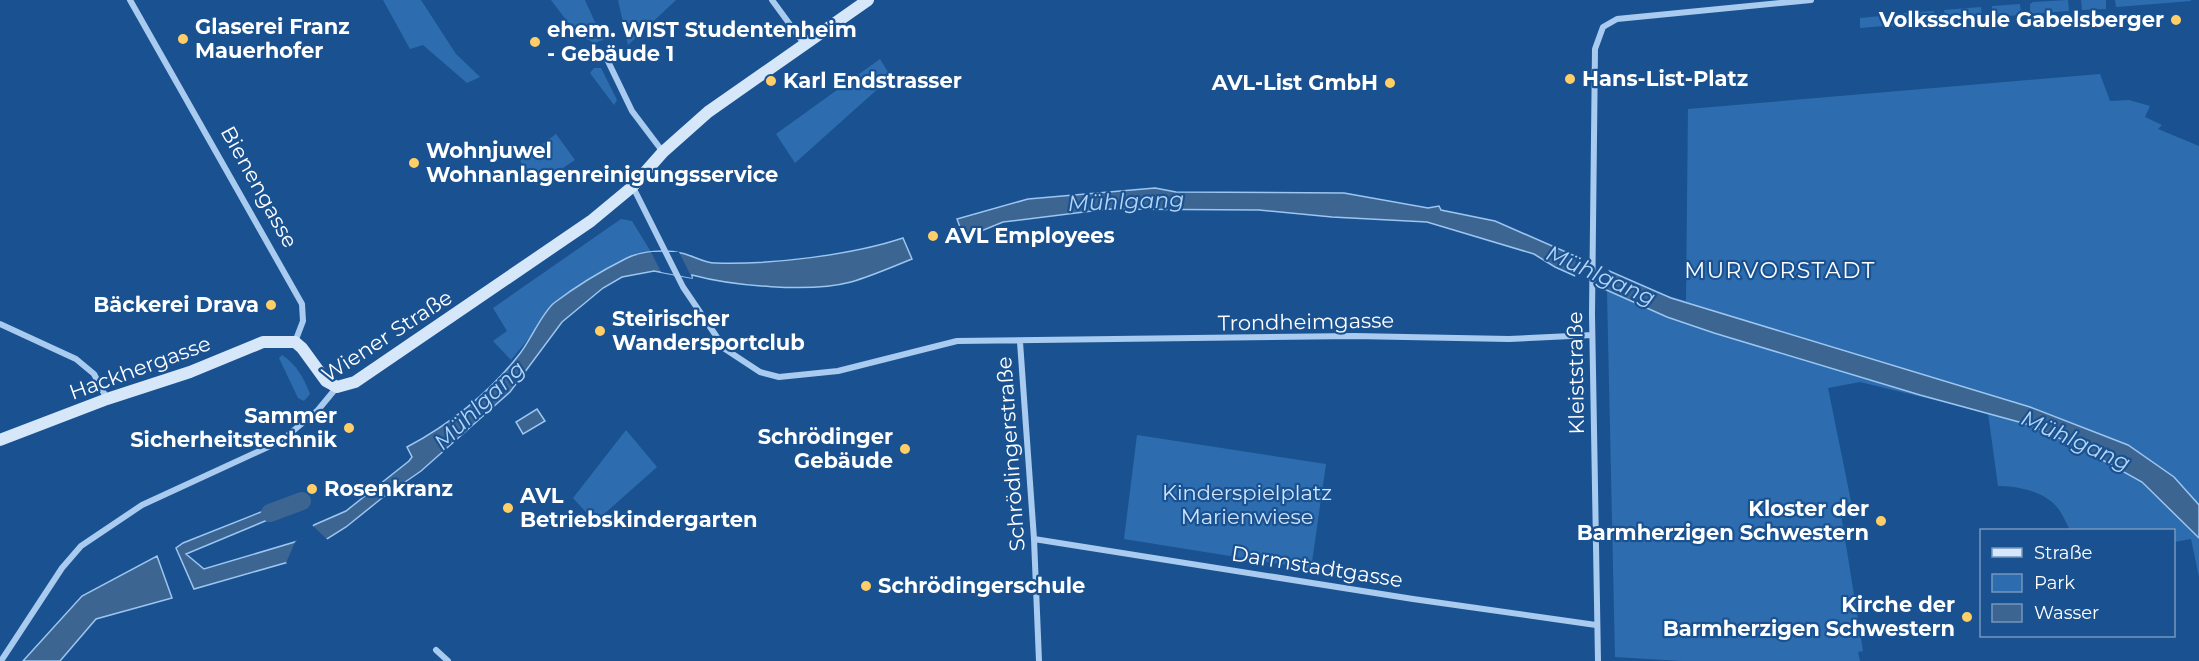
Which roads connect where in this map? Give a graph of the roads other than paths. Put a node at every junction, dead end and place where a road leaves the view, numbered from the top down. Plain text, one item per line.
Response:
1 (130, 0) edge
2 (772, 0) edge
3 (868, 0) edge
4 (1811, 0) edge
5 (1721, 4) edge
6 (805, 45) junction
7 (605, 55) dead end
8 (663, 152) junction
9 (632, 187) junction
10 (0, 324) edge
11 (1592, 335) junction
12 (295, 342) junction
13 (1020, 342) junction
14 (337, 387) junction
15 (107, 399) junction
16 (0, 440) edge
17 (1034, 539) junction
18 (1596, 625) junction
19 (436, 650) dead end
20 (1, 661) edge
21 (448, 661) edge
22 (1039, 661) edge
23 (1598, 661) edge

1 - 12 street, Bienengasse
2 - 6 street
3 - 6 main road, Wiener Straße
4 - 5 street
5 - 11 street, Kleiststraße
6 - 8 main road, Wiener Straße
7 - 8 street
8 - 9 main road, Wiener Straße
9 - 13 street, Schrödingerstraße
9 - 14 main road, Wiener Straße
10 - 15 street
11 - 13 street, Trondheimgasse
11 - 18 street, Kleiststraße
12 - 14 main road
12 - 15 main road, Hackhergasse
13 - 17 street, Schrödingerstraße
14 - 20 street, Wiener Straße
15 - 16 main road, Hackhergasse
17 - 18 street, Darmstadtgasse
17 - 22 street, Schrödingerstraße
18 - 23 street, Kleiststraße
19 - 21 street

